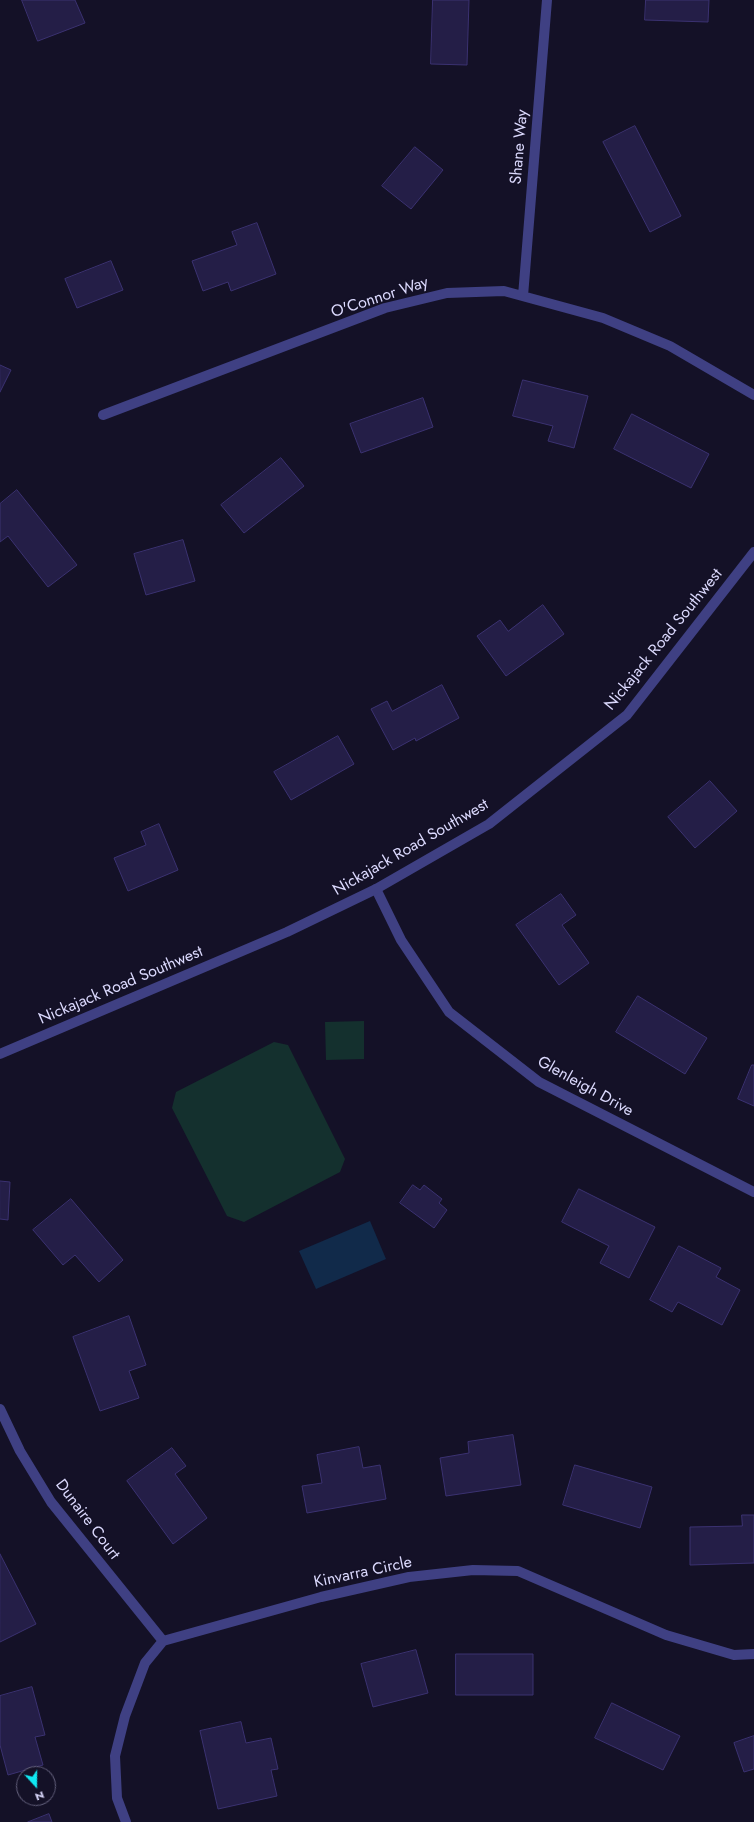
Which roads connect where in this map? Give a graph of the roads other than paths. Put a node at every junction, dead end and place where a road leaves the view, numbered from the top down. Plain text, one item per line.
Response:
1 (547, 0) edge
2 (523, 296) junction
3 (754, 395) edge
4 (103, 415) dead end
5 (754, 552) edge
6 (376, 888) junction
7 (0, 1054) edge
8 (754, 1192) edge
9 (0, 1409) edge
10 (162, 1641) junction
11 (754, 1654) edge
12 (126, 1822) edge

1 - 2 street, Shane Way
2 - 3 street, O'Connor Way
2 - 4 street, O'Connor Way
5 - 6 street, Nickajack Road Southwest
6 - 7 street, Nickajack Road Southwest
6 - 8 street, Glenleigh Drive
9 - 10 street, Dunaire Court
10 - 11 street, Kinvarra Circle
10 - 12 street

